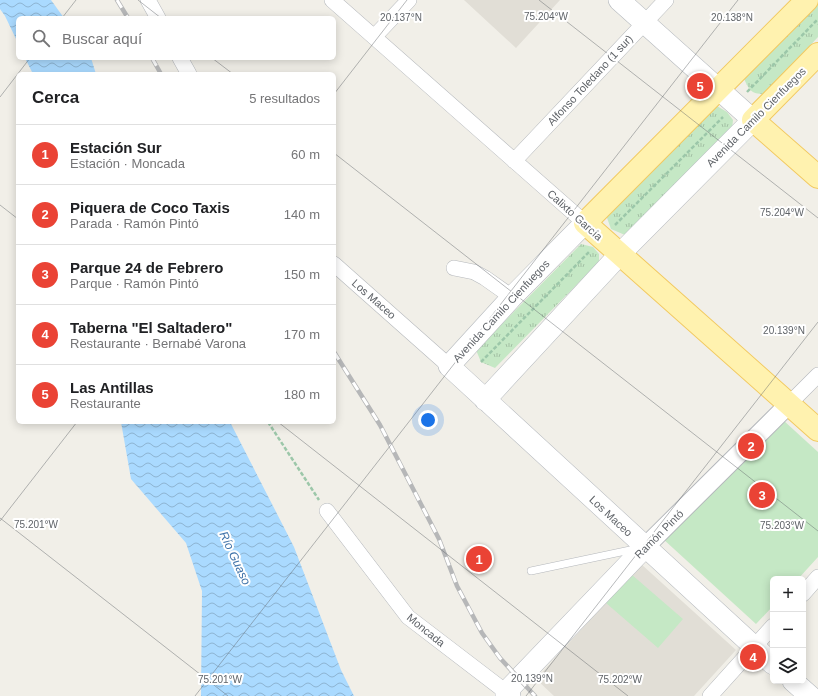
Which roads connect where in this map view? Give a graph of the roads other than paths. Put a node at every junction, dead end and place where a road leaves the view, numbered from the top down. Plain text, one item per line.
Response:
1 (148, 0) edge
2 (332, 0) edge
3 (409, 0) edge
4 (619, 0) edge
5 (666, 0) edge
6 (807, 0) edge
7 (157, 16) edge
8 (644, 22) junction
9 (374, 37) junction
10 (818, 54) edge
11 (181, 60) edge
12 (189, 72) edge
13 (718, 88) junction
14 (753, 120) junction
15 (514, 161) junction
16 (818, 177) edge
17 (585, 223) junction
18 (620, 254) junction
19 (336, 266) edge
20 (454, 268) dead end
21 (512, 298) junction
22 (449, 366) junction
23 (818, 375) edge
24 (485, 400) junction
25 (789, 404) junction
26 (818, 430) edge
27 (327, 511) road end
28 (646, 547) junction
29 (531, 571) dead end
30 (818, 577) edge
31 (806, 591) edge
32 (770, 629) edge
33 (754, 647) junction
34 (770, 661) edge
35 (796, 684) edge
36 (506, 695) edge
37 (710, 696) edge
38 (810, 696) edge

1 - 7 street
2 - 9 street, Calixto García
3 - 9 street
4 - 8 main road
5 - 8 street, Alfonso Toledano (1 sur)
6 - 13 main road, Avenida Camilo Cienfuegos
8 - 13 main road
8 - 15 street, Alfonso Toledano (1 sur)
9 - 15 street, Calixto García
10 - 14 main road, Avenida Camilo Cienfuegos
11 - 12 street
13 - 14 main road
13 - 17 main road, Avenida Camilo Cienfuegos
14 - 16 main road
14 - 18 main road, Avenida Camilo Cienfuegos
15 - 17 street, Calixto García
17 - 18 main road, Calixto García
17 - 21 main road, Avenida Camilo Cienfuegos
18 - 24 main road, Avenida Camilo Cienfuegos
18 - 25 main road, Calixto García
19 - 22 street, Los Maceo
20 - 21 street
21 - 22 main road, Avenida Camilo Cienfuegos
22 - 24 main road, Avenida Camilo Cienfuegos
23 - 25 street, Ramón Pintó
24 - 28 main road, Los Maceo
25 - 26 main road, Calixto García
25 - 28 street, Ramón Pintó
27 - 36 street, Moncada
28 - 29 lane
28 - 33 main road, Los Maceo
28 - 36 main road, Ramón Pintó
30 - 31 street
32 - 33 street
33 - 34 main road, Los Maceo
33 - 37 street
35 - 38 main road

